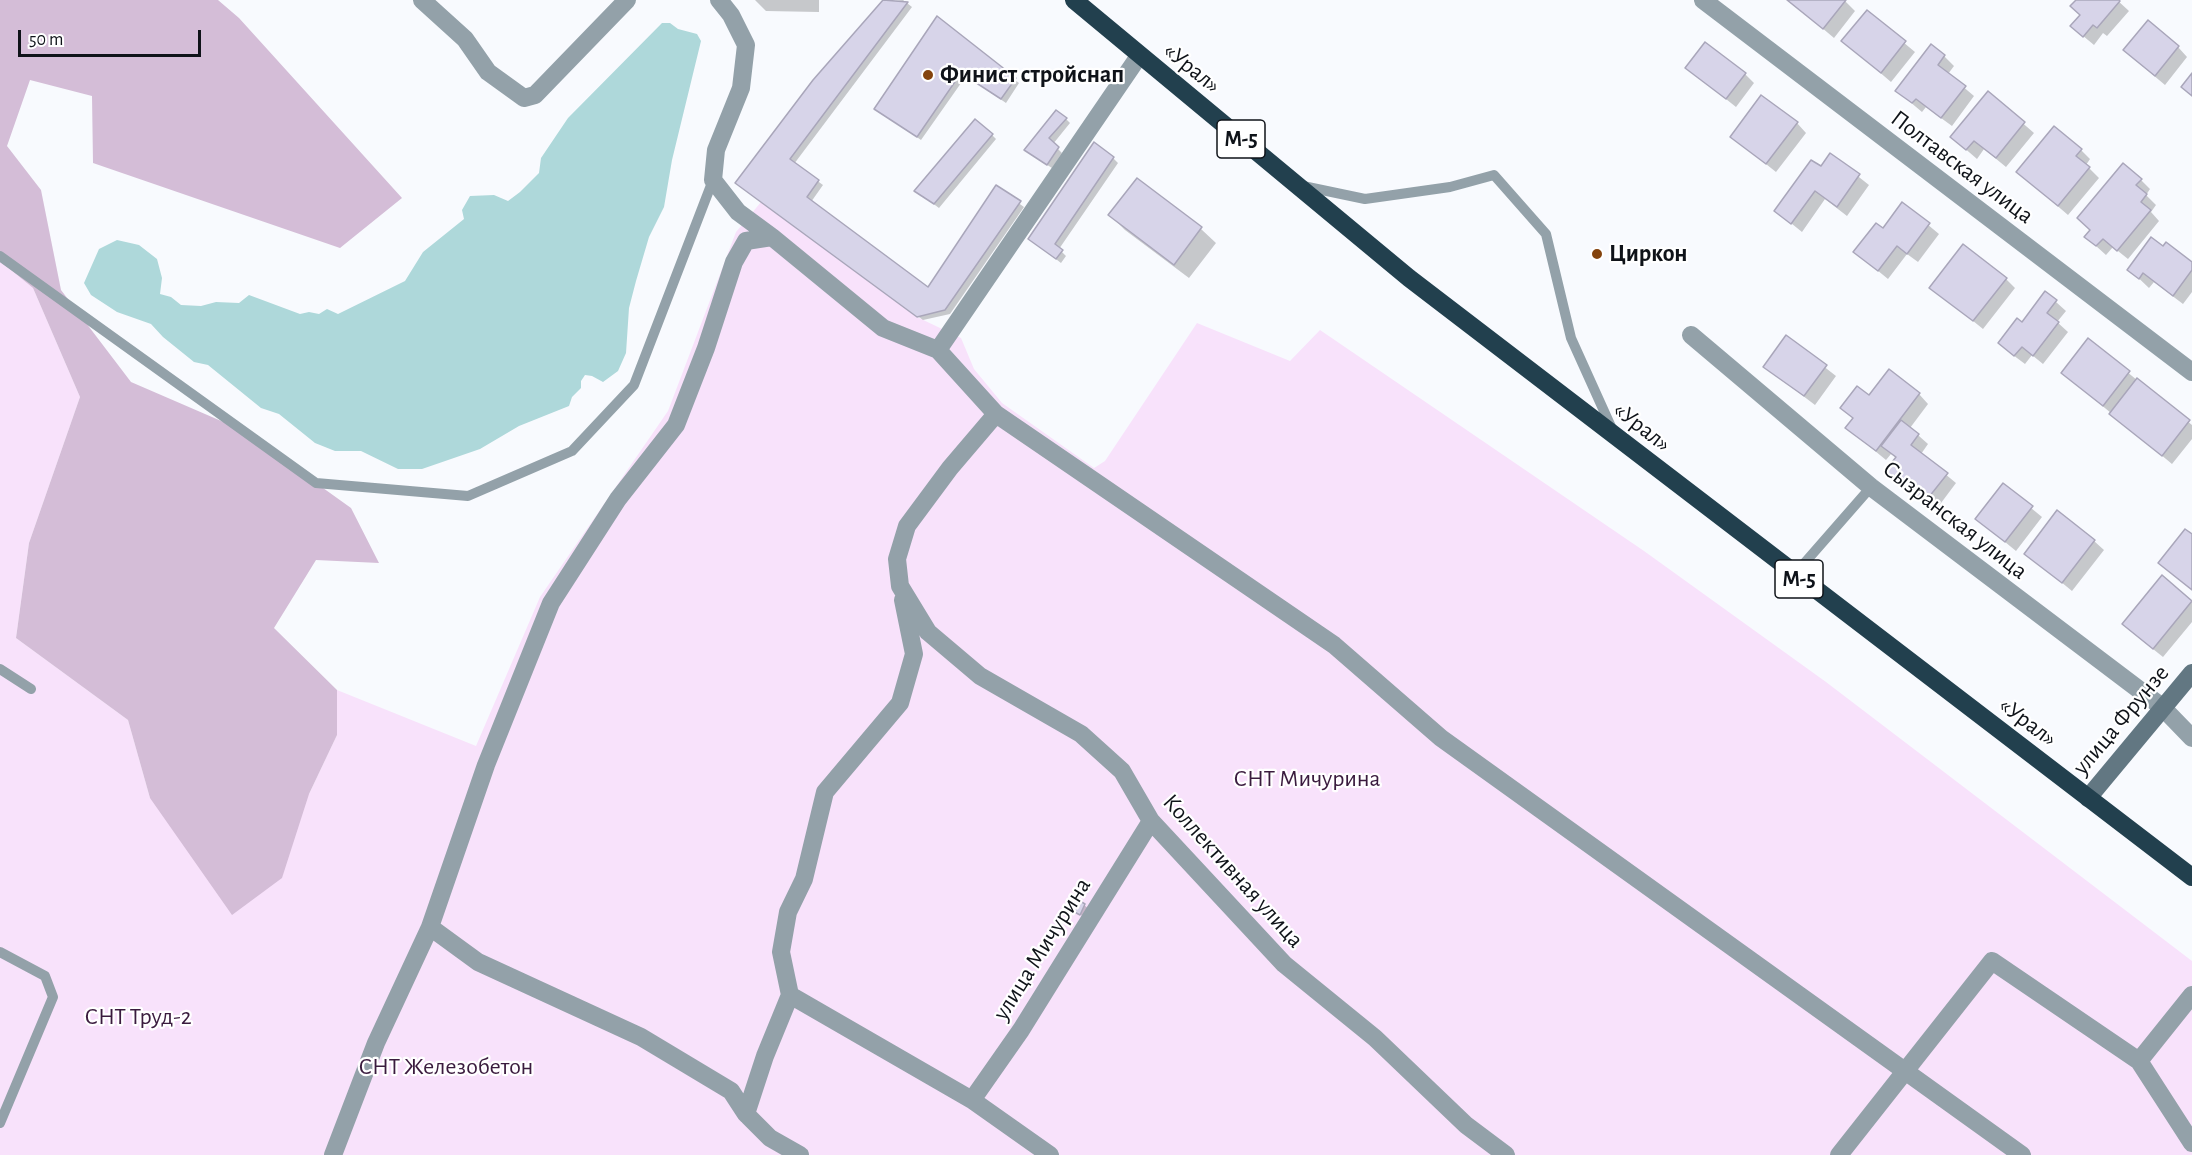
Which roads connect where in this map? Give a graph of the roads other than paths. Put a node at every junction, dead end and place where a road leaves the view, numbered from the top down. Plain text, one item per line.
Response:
1 (422, 0) edge
2 (627, 0) edge
3 (719, 0) edge
4 (1074, 0) edge
5 (1703, 0) edge
6 (1139, 56) junction
7 (713, 180) junction
8 (1296, 184) junction
9 (772, 237) junction
10 (0, 256) edge
11 (1691, 335) dead end
12 (938, 350) junction
13 (2192, 372) edge
14 (996, 414) junction
15 (1615, 437) junction
16 (1871, 487) junction
17 (1794, 575) junction
18 (900, 586) junction
19 (0, 669) edge
20 (2192, 674) edge
21 (31, 689) dead end
22 (2162, 707) junction
23 (2192, 738) edge
24 (2088, 798) junction
25 (1151, 821) junction
26 (2192, 877) edge
27 (430, 927) junction
28 (0, 952) edge
29 (790, 995) junction
30 (2192, 995) edge
31 (2139, 1061) junction
32 (1905, 1071) junction
33 (972, 1100) junction
34 (746, 1114) junction
35 (0, 1123) edge
36 (2192, 1143) edge
37 (333, 1155) edge
38 (800, 1155) edge
39 (1050, 1155) edge
40 (1506, 1155) edge
41 (1839, 1155) edge
42 (2022, 1155) edge

1 - 2 street
3 - 7 street
4 - 6 highway, «Урал» / М-5
5 - 13 street, Полтавская улица
6 - 8 highway, «Урал» / М-5
6 - 12 street
7 - 9 street
7 - 10 lane
8 - 15 highway, «Урал» / М-5
8 - 15 lane
9 - 12 street
9 - 27 street
11 - 16 street, Сызранская улица
12 - 14 street
14 - 18 street, Коллективная улица
14 - 32 street
15 - 17 highway, «Урал» / М-5
16 - 17 lane
16 - 22 street, Сызранская улица
17 - 24 highway, «Урал» / М-5
18 - 25 street, Коллективная улица
18 - 29 street
19 - 21 lane
20 - 22 street, улица Фрунзе
22 - 23 street, Сызранская улица
22 - 24 street, улица Фрунзе
24 - 26 highway, «Урал» / М-5
25 - 33 street, улица Мичурина
25 - 40 street, Коллективная улица
27 - 34 street
27 - 37 street
28 - 35 lane
29 - 33 street
29 - 34 street
30 - 31 street
31 - 32 street
31 - 36 street
32 - 41 street
32 - 42 street
33 - 39 street
34 - 38 street

